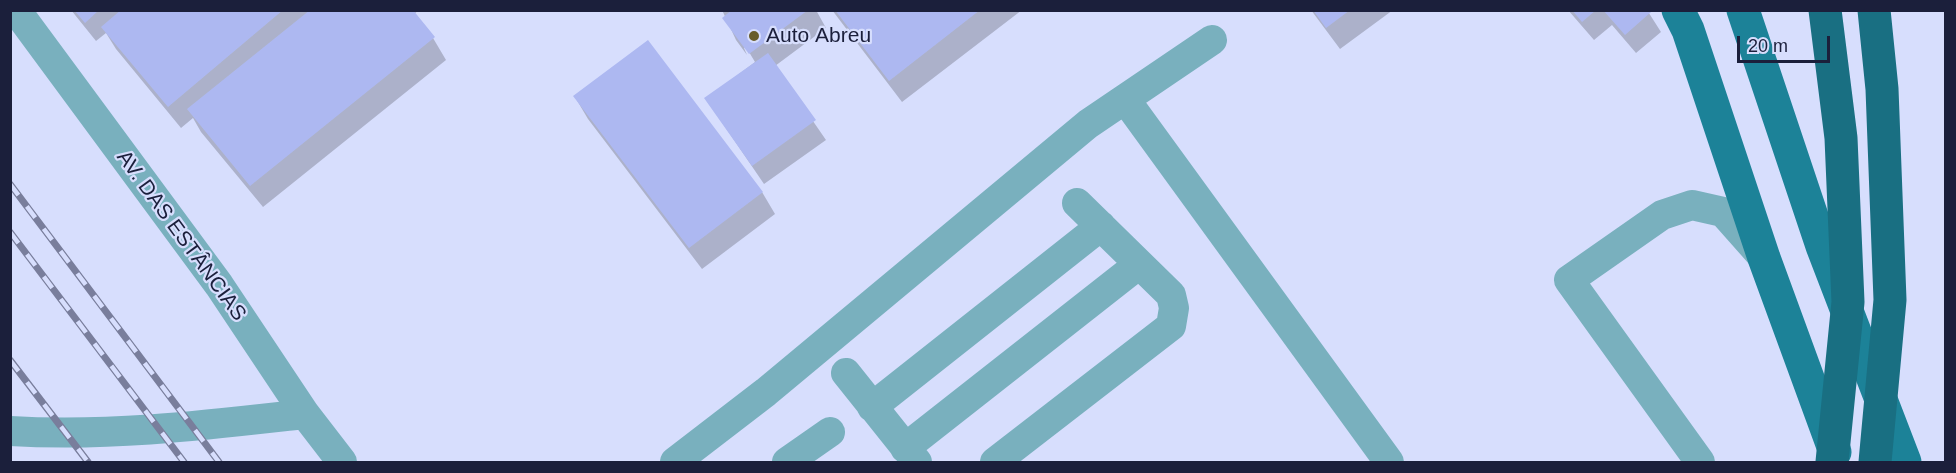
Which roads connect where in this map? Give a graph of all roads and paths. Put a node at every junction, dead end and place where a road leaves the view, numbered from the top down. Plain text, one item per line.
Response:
1 (16, 10) edge
2 (1678, 10) edge
3 (1743, 10) edge
4 (1825, 10) edge
5 (1874, 10) edge
6 (1212, 40) dead end
7 (1125, 99) junction
8 (1077, 203) dead end
9 (1101, 226) junction
10 (1764, 258) junction
11 (1138, 265) junction
12 (846, 373) dead end
13 (872, 407) junction
14 (305, 414) junction
15 (10, 431) edge
16 (830, 432) dead end
17 (911, 455) edge
18 (342, 462) edge
19 (675, 462) edge
20 (787, 462) edge
21 (995, 462) edge
22 (1389, 462) edge
23 (1700, 462) edge
24 (1832, 462) edge
25 (1839, 462) edge
26 (1875, 462) edge
27 (1905, 462) edge

1 - 14 street, AV. DAS ESTÂNCIAS
2 - 10 main road
3 - 27 main road
4 - 24 highway, bridge
5 - 26 highway, bridge
6 - 7 street
7 - 19 street
7 - 22 street
8 - 9 street
9 - 11 street
9 - 13 street
10 - 23 street
10 - 25 main road
11 - 17 street
11 - 21 street
12 - 13 street
13 - 17 street
14 - 15 street
14 - 18 street, AV. DAS ESTÂNCIAS
16 - 20 street

